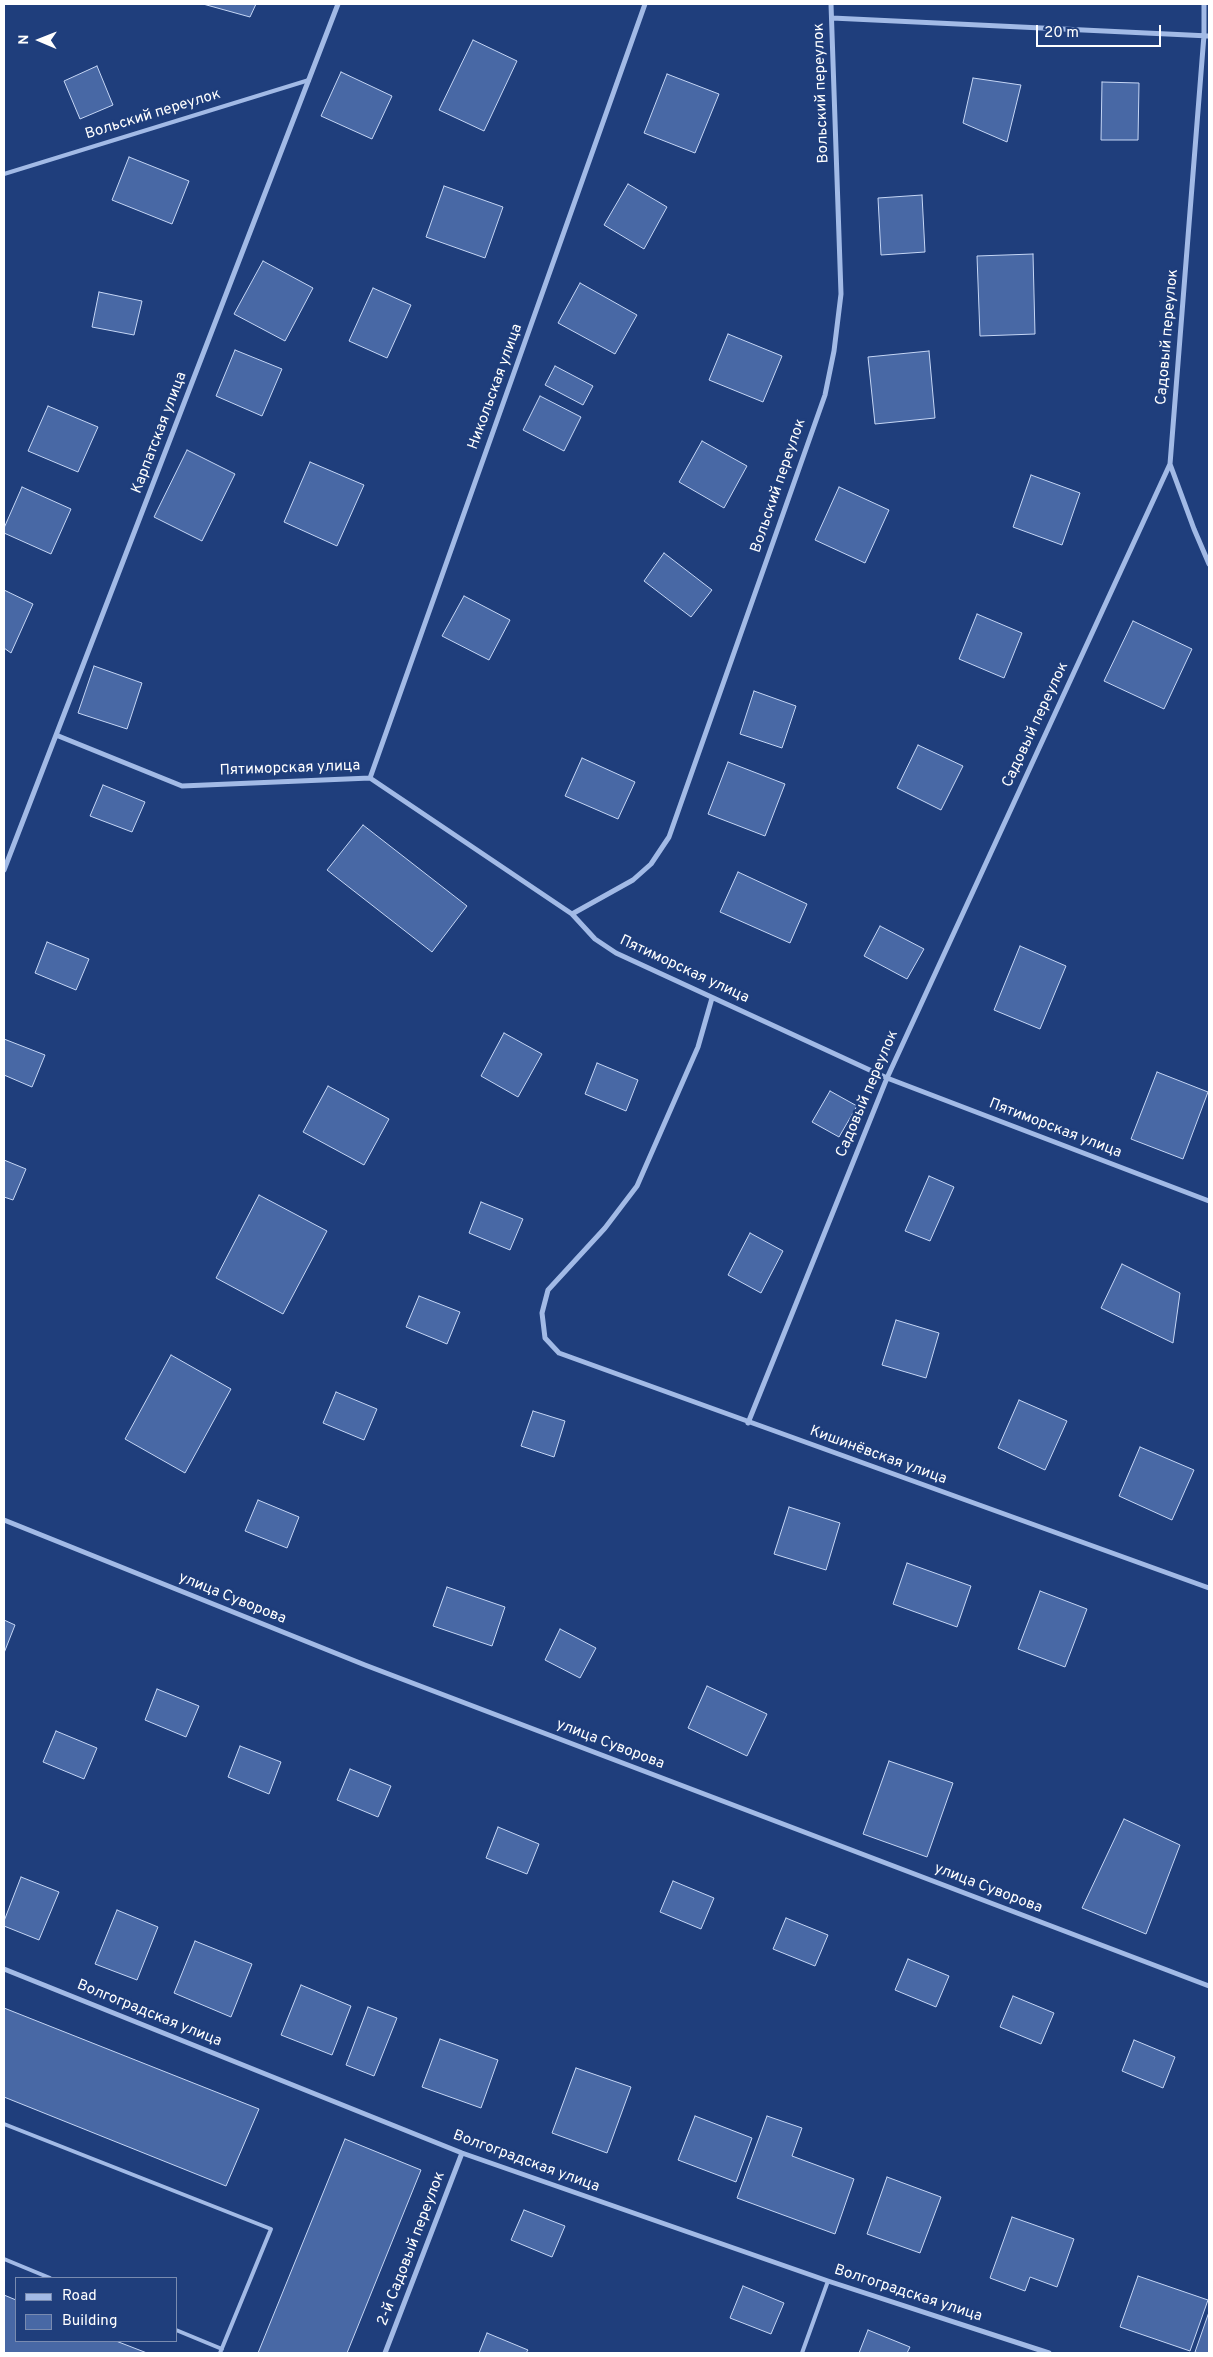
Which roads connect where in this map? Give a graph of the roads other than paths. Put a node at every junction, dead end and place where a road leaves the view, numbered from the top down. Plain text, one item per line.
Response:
1 (338, 4) edge
2 (645, 4) edge
3 (831, 4) edge
4 (1204, 4) edge
5 (832, 18) junction
6 (1207, 36) edge
7 (309, 80) junction
8 (4, 174) edge
9 (1170, 464) junction
10 (1209, 564) edge
11 (56, 735) junction
12 (370, 778) junction
13 (4, 870) edge
14 (572, 914) junction
15 (712, 998) junction
16 (887, 1078) junction
17 (1209, 1201) edge
18 (748, 1423) junction
19 (4, 1520) edge
20 (1209, 1588) edge
21 (4, 1970) edge
22 (1209, 1986) edge
23 (4, 2124) edge
24 (462, 2153) junction
25 (4, 2259) edge
26 (48, 2277) edge
27 (828, 2281) junction
28 (178, 2331) edge
29 (221, 2351) edge
30 (385, 2353) edge
31 (802, 2353) edge
32 (1049, 2353) edge

1 - 7 street, Карпатская улица
2 - 12 street, Никольская улица
3 - 5 street, Вольский переулок
4 - 6 street, Садовый переулок
5 - 6 street
5 - 14 street, Вольский переулок
6 - 9 street, Садовый переулок
7 - 8 lane, Вольский переулок
7 - 11 street, Карпатская улица
9 - 10 street
9 - 16 street, Садовый переулок
11 - 12 street, Пятиморская улица
11 - 13 street, Карпатская улица
12 - 14 street, Пятиморская улица
14 - 15 street, Пятиморская улица
15 - 16 street, Пятиморская улица
15 - 18 street, Кишинёвская улица
16 - 17 street, Пятиморская улица
16 - 18 street, Садовый переулок
18 - 20 street, Кишинёвская улица
19 - 22 street, улица Суворова
21 - 24 street, Волгоградская улица
23 - 29 lane
24 - 27 street, Волгоградская улица
24 - 30 street, 2-й Садовый переулок
25 - 26 lane
27 - 31 lane
27 - 32 street, Волгоградская улица
28 - 29 lane

